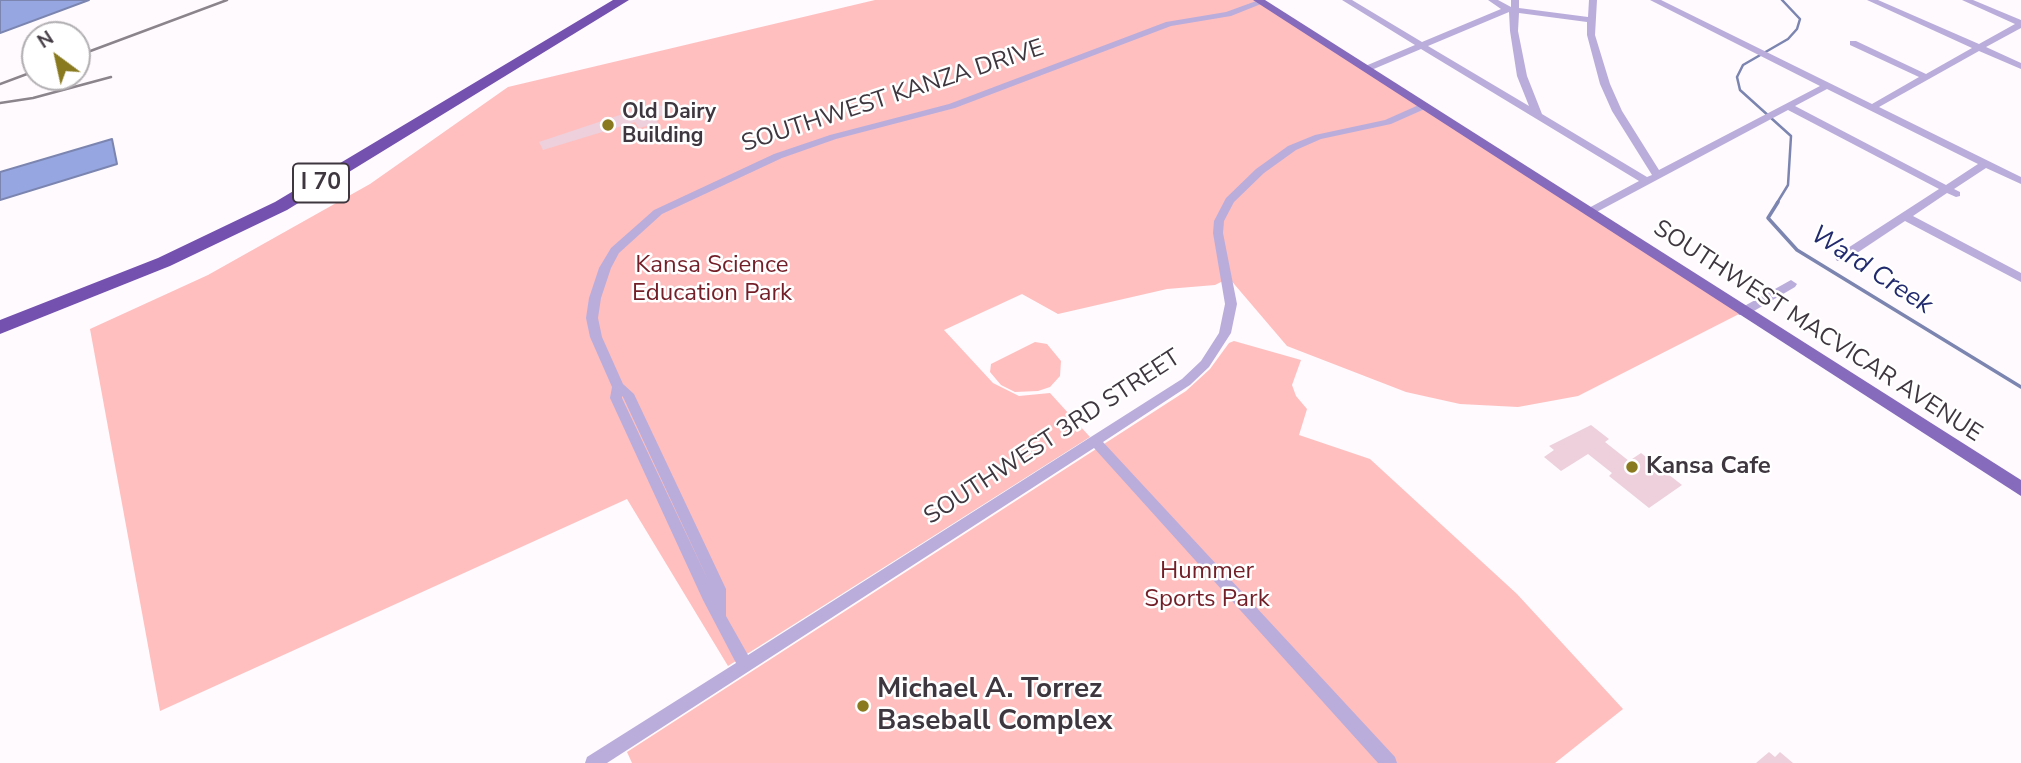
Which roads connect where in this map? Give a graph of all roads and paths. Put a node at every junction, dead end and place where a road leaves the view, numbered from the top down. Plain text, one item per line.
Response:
1 (607, 0) edge
2 (622, 0) edge
3 (1346, 0) edge
4 (1492, 0) edge
5 (1592, 0) edge
6 (1654, 0) edge
7 (1874, 0) edge
8 (1966, 0) edge
9 (1260, 1) edge
10 (1512, 6) edge
11 (1589, 20) junction
12 (2021, 24) edge
13 (1853, 43) dead end
14 (1421, 46) junction
15 (1980, 48) junction
16 (2021, 66) edge
17 (1366, 69) junction
18 (1926, 78) junction
19 (1828, 85) junction
20 (1424, 106) junction
21 (1873, 107) junction
22 (1784, 109) junction
23 (1538, 117) junction
24 (1986, 163) junction
25 (1657, 175) junction
26 (1646, 181) junction
27 (2021, 181) edge
28 (1952, 191) junction
29 (1589, 212) junction
30 (1905, 216) junction
31 (1841, 258) dead end
32 (2021, 278) edge
33 (1791, 284) dead end
34 (1743, 312) junction
35 (0, 316) edge
36 (0, 327) edge
37 (1096, 441) junction
38 (2021, 489) edge
39 (745, 665) junction
40 (593, 763) edge
41 (1389, 763) edge

1 - 35 highway, I 70
2 - 36 highway, I 70
3 - 14 street
4 - 10 street
5 - 11 street
6 - 19 street
7 - 15 street
8 - 12 street
9 - 17 main road, SOUTHWEST MACVICAR AVENUE
9 - 39 street, SOUTHWEST KANZA DRIVE
10 - 11 street
10 - 14 street
10 - 23 street
11 - 25 street
12 - 15 street
13 - 18 street
14 - 17 street
14 - 23 street
15 - 16 street
15 - 18 street
17 - 20 main road, SOUTHWEST MACVICAR AVENUE
18 - 21 street
19 - 21 street
19 - 22 street
20 - 29 main road, SOUTHWEST MACVICAR AVENUE
20 - 37 street, SOUTHWEST 3RD STREET
21 - 24 street
22 - 25 street
22 - 28 street
23 - 26 street
24 - 27 street
24 - 28 street
25 - 26 street
26 - 29 street
28 - 30 street
29 - 34 main road, SOUTHWEST MACVICAR AVENUE
30 - 31 street
30 - 32 street
33 - 34 street
34 - 38 main road, SOUTHWEST MACVICAR AVENUE
37 - 39 street, SOUTHWEST 3RD STREET
37 - 41 street
39 - 40 street, SOUTHWEST 3RD STREET

